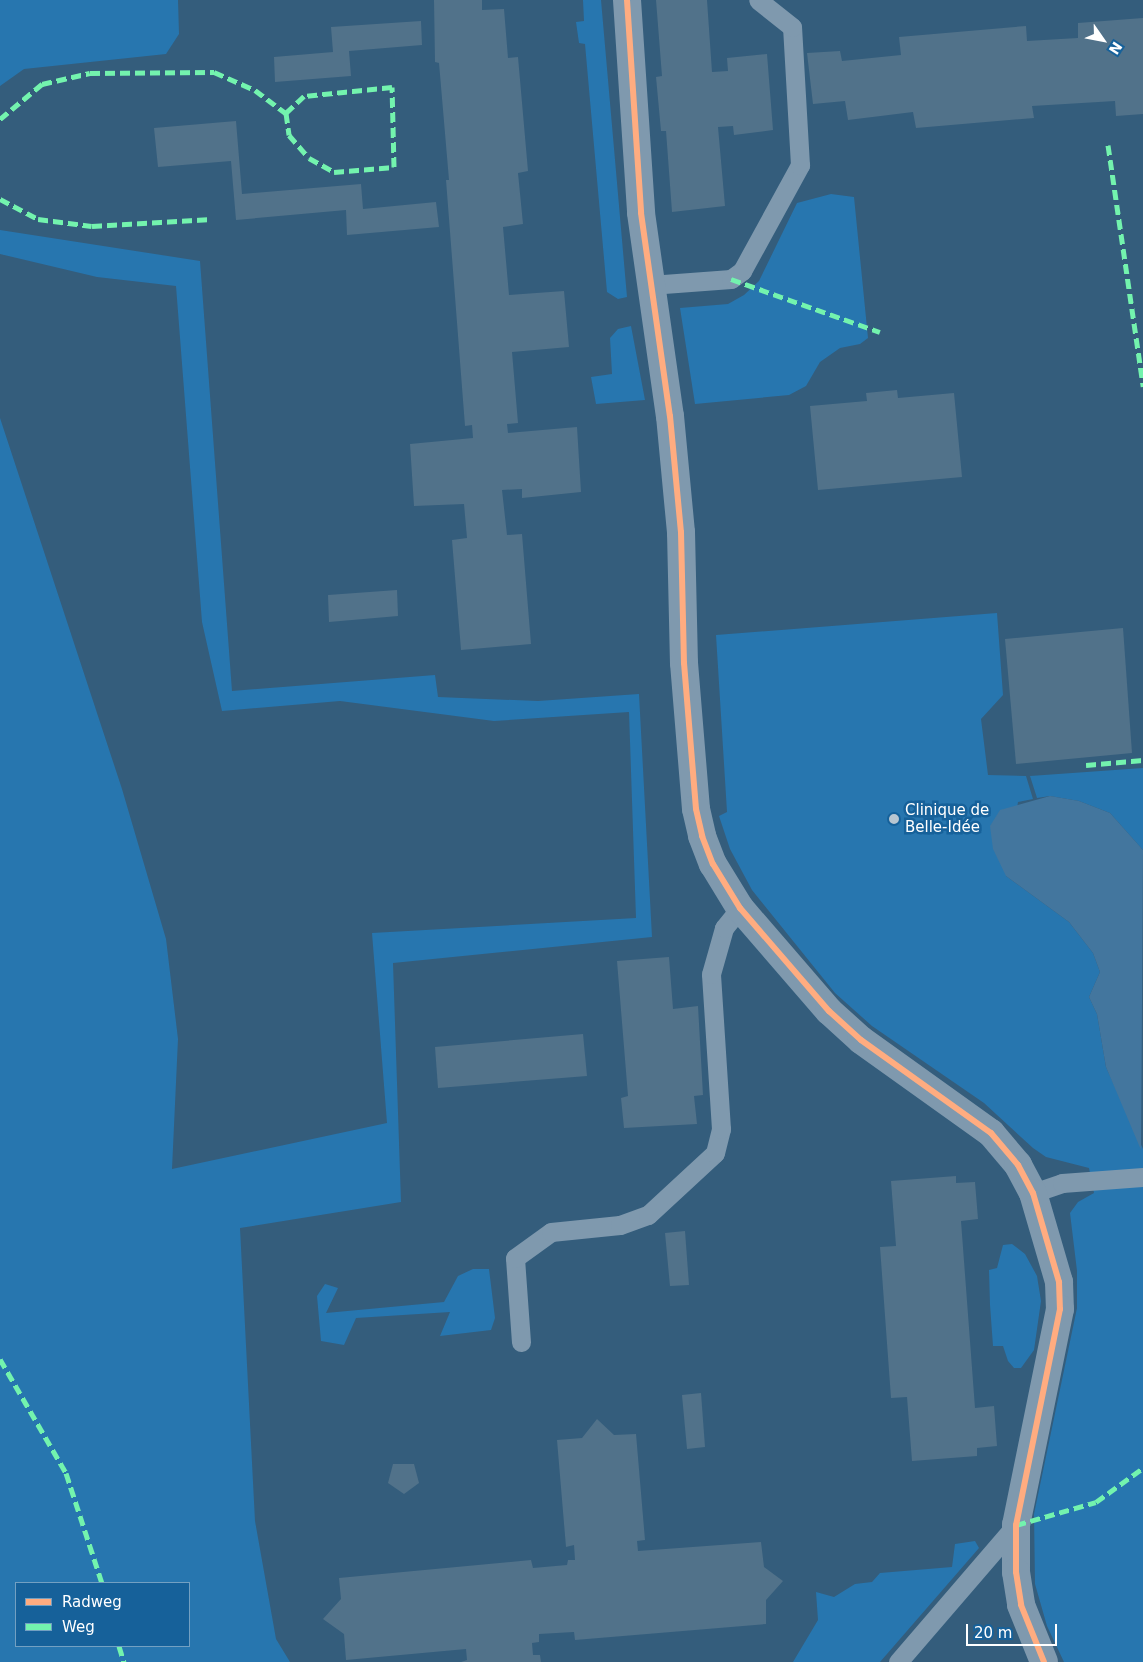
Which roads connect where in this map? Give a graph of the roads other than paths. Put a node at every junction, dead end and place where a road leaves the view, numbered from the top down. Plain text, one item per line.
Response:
1 (627, 0) edge
2 (758, 0) edge
3 (650, 285) junction
4 (740, 908) junction
5 (1143, 1177) edge
6 (1033, 1193) junction
7 (521, 1342) dead end
8 (1016, 1525) junction
9 (898, 1662) edge
10 (1044, 1662) edge

1 - 3 street
2 - 3 lane
3 - 4 street
4 - 6 street
4 - 7 lane
5 - 6 lane
6 - 8 street
8 - 9 lane
8 - 10 street

